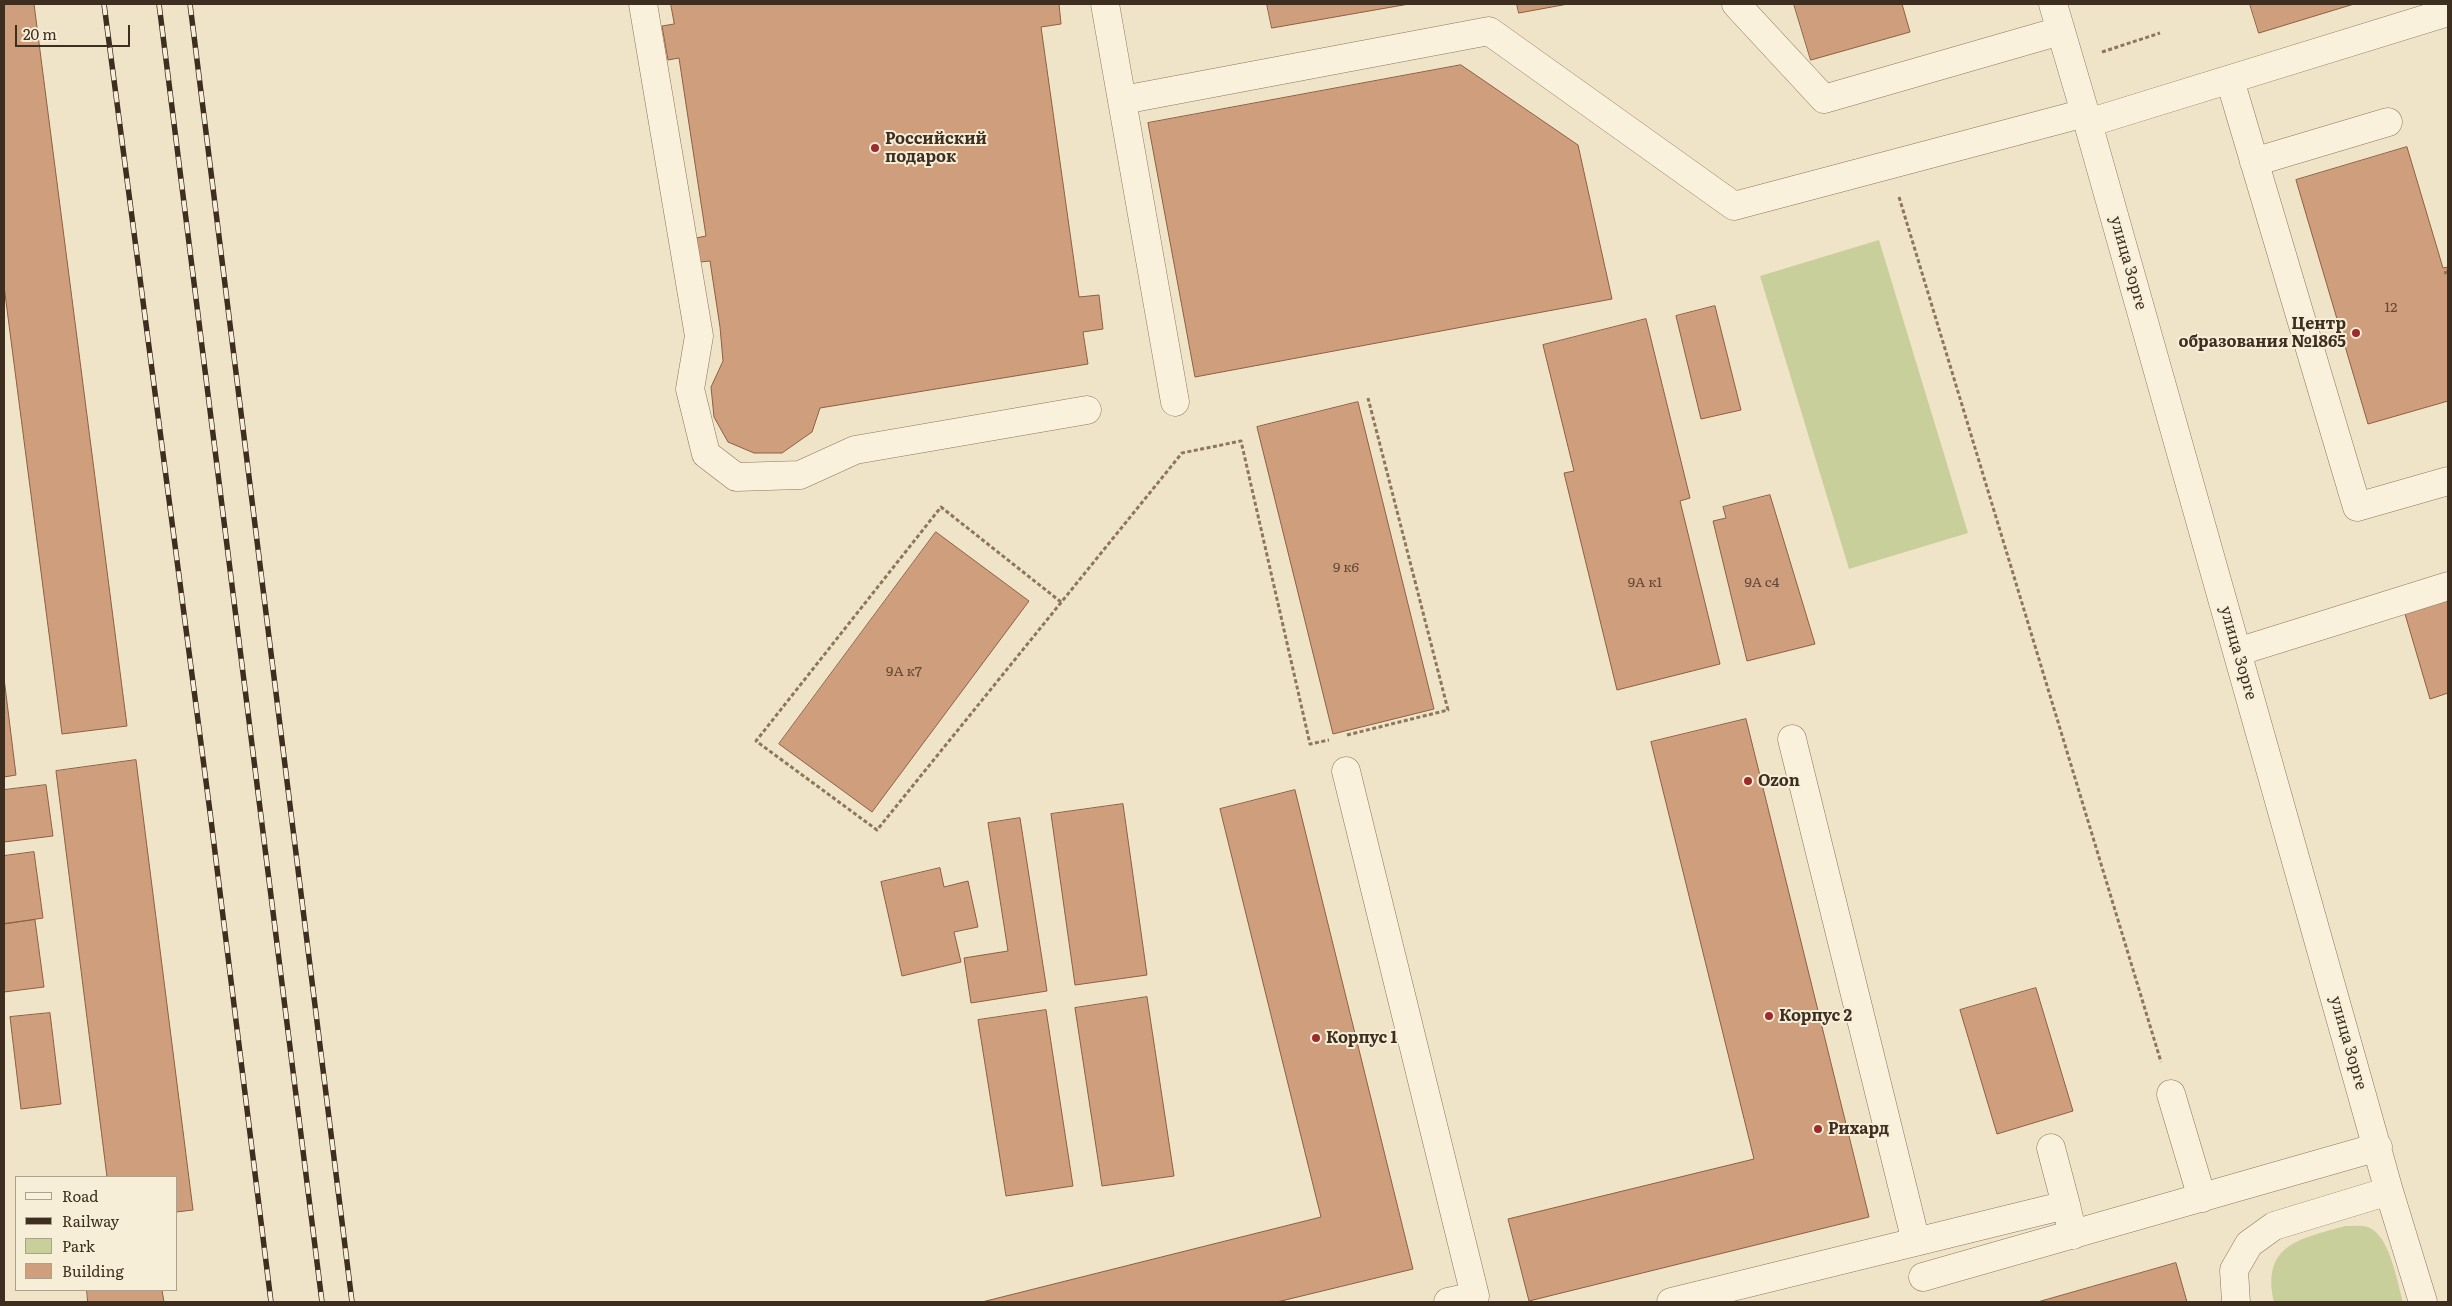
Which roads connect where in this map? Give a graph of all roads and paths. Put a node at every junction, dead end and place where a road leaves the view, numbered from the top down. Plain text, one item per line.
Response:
1 (643, 4) edge
2 (1105, 4) edge
3 (1736, 4) edge
4 (2053, 4) edge
5 (2448, 12) edge
6 (2060, 31) junction
7 (2230, 80) junction
8 (1122, 100) junction
9 (2087, 118) junction
10 (2388, 122) dead end
11 (2254, 162) junction
12 (1890, 166) junction
13 (1368, 398) dead end
14 (1175, 402) dead end
15 (1087, 410) dead end
16 (2448, 481) edge
17 (2448, 586) edge
18 (1061, 602) junction
19 (2238, 652) junction
20 (1792, 739) dead end
21 (1346, 771) dead end
22 (2171, 1094) joint
23 (2378, 1147) junction
24 (2051, 1148) dead end
25 (2389, 1192) junction
26 (2202, 1198) junction
27 (2066, 1205) junction
28 (2073, 1234) junction
29 (1916, 1242) junction
30 (1922, 1277) dead end
31 (1476, 1299) edge
32 (1448, 1302) edge
33 (1671, 1302) edge
34 (2236, 1302) edge
35 (2423, 1302) edge

1 - 15 street
2 - 8 street
3 - 6 street
4 - 6 street, улица Зорге
5 - 7 street
6 - 9 street, улица Зорге
7 - 9 street
7 - 11 street
8 - 12 street
8 - 14 street
9 - 12 street
9 - 19 street, улица Зорге
10 - 11 street
11 - 16 street
12 - 22 path
13 - 18 path
17 - 19 street
18 - 18 path
19 - 23 street, улица Зорге
20 - 29 street
21 - 31 street
22 - 26 street
23 - 25 street, улица Зорге
23 - 26 street
24 - 27 street
25 - 34 street
25 - 35 street, улица Зорге
26 - 28 street
27 - 28 street
27 - 29 street
28 - 30 street
29 - 33 street
31 - 32 street

